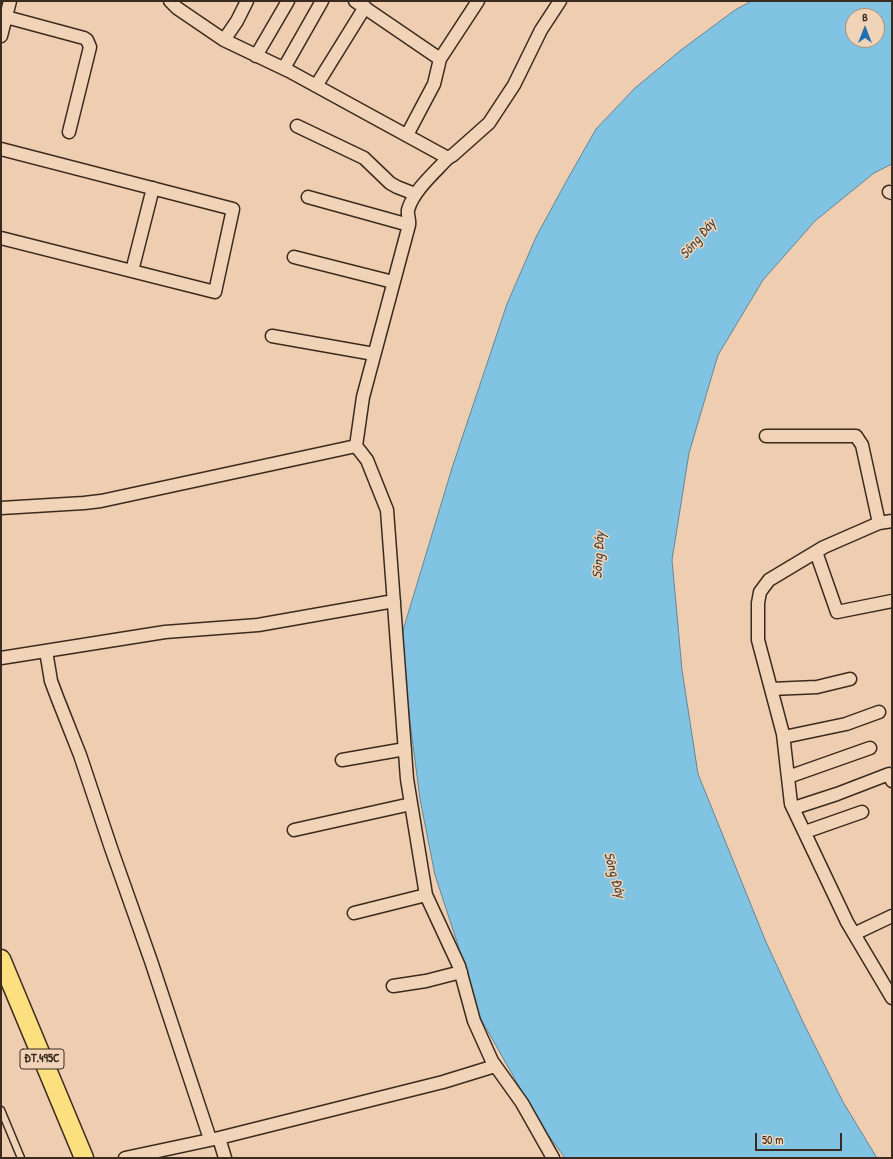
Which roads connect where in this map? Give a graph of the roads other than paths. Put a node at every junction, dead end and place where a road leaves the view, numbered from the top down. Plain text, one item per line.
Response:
1 (10, 1) edge
2 (170, 1) edge
3 (247, 1) edge
4 (288, 1) edge
5 (322, 1) edge
6 (478, 1) edge
7 (560, 1) edge
8 (360, 4) edge
9 (6, 18) junction
10 (1, 36) edge
11 (224, 40) junction
12 (256, 56) junction
13 (440, 59) junction
14 (284, 68) junction
15 (316, 86) junction
16 (297, 126) dead end
17 (69, 132) dead end
18 (407, 135) junction
19 (1, 149) edge
20 (448, 158) junction
21 (153, 188) junction
22 (416, 194) junction
23 (308, 197) dead end
24 (409, 225) junction
25 (1, 238) edge
26 (294, 257) dead end
27 (132, 271) junction
28 (393, 282) junction
29 (272, 336) dead end
30 (374, 354) junction
31 (766, 436) dead end
32 (356, 446) junction
33 (1, 508) edge
34 (892, 521) edge
35 (879, 523) junction
36 (816, 552) junction
37 (394, 601) junction
38 (892, 601) edge
39 (46, 651) junction
40 (1, 658) edge
41 (850, 679) dead end
42 (771, 689) junction
43 (879, 712) dead end
44 (784, 737) junction
45 (870, 748) dead end
46 (404, 749) junction
47 (342, 760) dead end
48 (788, 777) junction
49 (892, 781) edge
50 (411, 804) junction
51 (794, 808) junction
52 (862, 812) dead end
53 (294, 830) dead end
54 (805, 832) junction
55 (426, 895) junction
56 (354, 913) dead end
57 (892, 916) edge
58 (854, 934) junction
59 (1, 959) edge
60 (461, 972) junction
61 (888, 979) edge
62 (393, 986) dead end
63 (892, 998) edge
64 (495, 1066) junction
65 (1, 1110) edge
66 (214, 1139) junction
67 (21, 1158) edge
68 (84, 1158) edge
69 (125, 1158) edge
70 (225, 1158) edge
71 (553, 1158) edge

1 - 9 street
2 - 11 street
3 - 11 street
4 - 12 street
5 - 14 street
6 - 13 street
7 - 20 street
8 - 13 street
8 - 15 street
9 - 10 street
9 - 17 street
11 - 12 street
12 - 14 street
13 - 18 street
14 - 15 street
15 - 18 street
16 - 22 street
18 - 20 street
19 - 21 street
20 - 22 street
21 - 27 street
21 - 27 street
22 - 24 street
23 - 24 street
24 - 28 street
25 - 27 street
26 - 28 street
28 - 30 street
29 - 30 street
30 - 32 street
31 - 35 street
32 - 33 street
32 - 37 street
34 - 35 street
35 - 36 street
36 - 38 street
36 - 42 street
37 - 39 street
37 - 46 street
39 - 40 street
39 - 66 street
41 - 42 street
42 - 44 street
43 - 44 street
44 - 48 street
45 - 48 street
46 - 47 street
46 - 50 street
48 - 51 street
49 - 51 street
50 - 53 street
50 - 55 street
51 - 54 street
52 - 54 street
54 - 58 street
55 - 56 street
55 - 60 street
57 - 58 street
58 - 61 street
59 - 68 main road, ĐT.495C
60 - 62 street
60 - 64 street
61 - 63 street
64 - 66 street
64 - 71 street
65 - 67 lane
66 - 69 street
66 - 70 street

